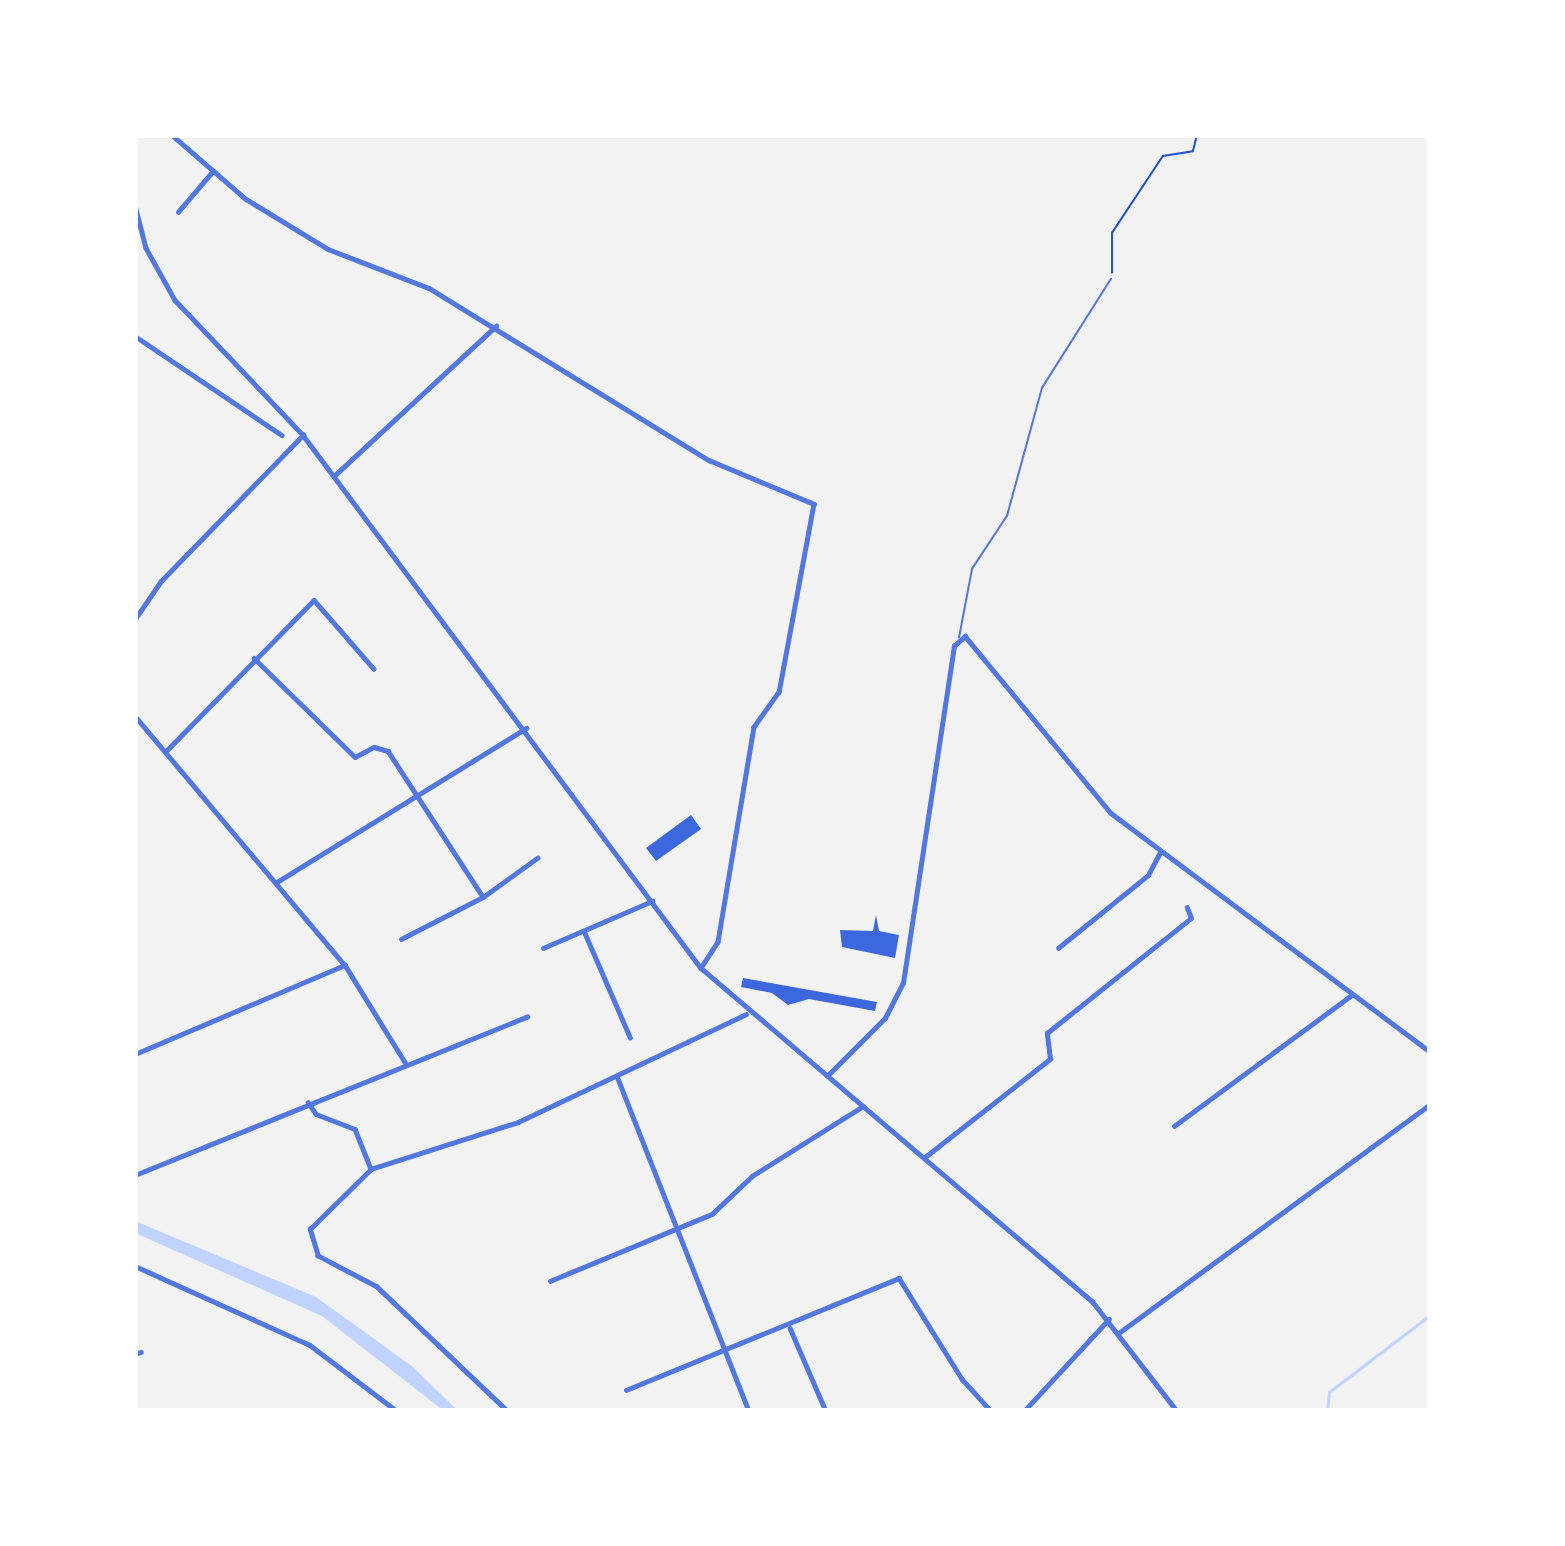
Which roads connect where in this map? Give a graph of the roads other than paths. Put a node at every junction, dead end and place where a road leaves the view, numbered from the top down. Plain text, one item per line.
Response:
1 (172, 135) edge
2 (213, 171) junction
3 (135, 205) edge
4 (178, 212) dead end
5 (1111, 279) road end
6 (496, 326) junction
7 (135, 336) edge
8 (282, 435) dead end
9 (303, 435) junction
10 (334, 476) junction
11 (135, 619) edge
12 (959, 638) junction
13 (254, 658) junction
14 (374, 669) dead end
15 (135, 716) edge
16 (526, 728) junction
17 (166, 751) junction
18 (420, 793) junction
19 (1160, 852) junction
20 (537, 858) dead end
21 (277, 882) junction
22 (483, 897) junction
23 (652, 901) junction
24 (1187, 908) dead end
25 (584, 932) junction
26 (401, 939) dead end
27 (543, 948) dead end
28 (1058, 948) dead end
29 (345, 965) junction
30 (701, 968) junction
31 (1352, 995) junction
32 (746, 1014) junction
33 (527, 1017) dead end
34 (630, 1037) dead end
35 (1430, 1052) edge
36 (135, 1054) edge
37 (405, 1062) junction
38 (616, 1074) junction
39 (827, 1076) junction
40 (308, 1102) junction
41 (1430, 1104) edge
42 (863, 1106) junction
43 (1174, 1126) dead end
44 (925, 1157) junction
45 (370, 1169) junction
46 (135, 1175) edge
47 (678, 1231) junction
48 (135, 1266) edge
49 (550, 1281) dead end
50 (1109, 1319) junction
51 (790, 1328) junction
52 (1120, 1332) junction
53 (725, 1350) junction
54 (626, 1390) dead end
55 (397, 1411) edge
56 (507, 1411) edge
57 (749, 1411) edge
58 (826, 1411) edge
59 (991, 1411) edge
60 (1024, 1411) edge
61 (1177, 1411) edge

1 - 2 street
2 - 4 street
2 - 6 street
3 - 9 street
5 - 12 lane
6 - 10 street
6 - 30 street
7 - 8 street
9 - 10 street
9 - 11 street
10 - 16 street
12 - 19 street
12 - 39 street
13 - 14 street
13 - 17 street
13 - 18 street
15 - 17 street
16 - 18 street
16 - 23 street
17 - 21 street
18 - 21 street
18 - 22 street
19 - 28 street
19 - 31 street
20 - 22 street
21 - 29 street
22 - 26 street
23 - 25 street
23 - 30 street
24 - 44 street
25 - 27 street
25 - 34 street
29 - 36 street
29 - 37 street
30 - 32 street
31 - 35 street
31 - 43 street
32 - 38 street
32 - 39 street
33 - 37 street
37 - 40 street
38 - 45 street
38 - 47 street
39 - 42 street
40 - 45 street
40 - 46 street
41 - 52 street
42 - 44 street
42 - 47 street
44 - 50 street
45 - 56 street
47 - 49 street
47 - 53 street
48 - 55 street
50 - 52 street
50 - 60 street
51 - 53 street
51 - 58 street
51 - 59 street
52 - 61 street
53 - 54 street
53 - 57 street

